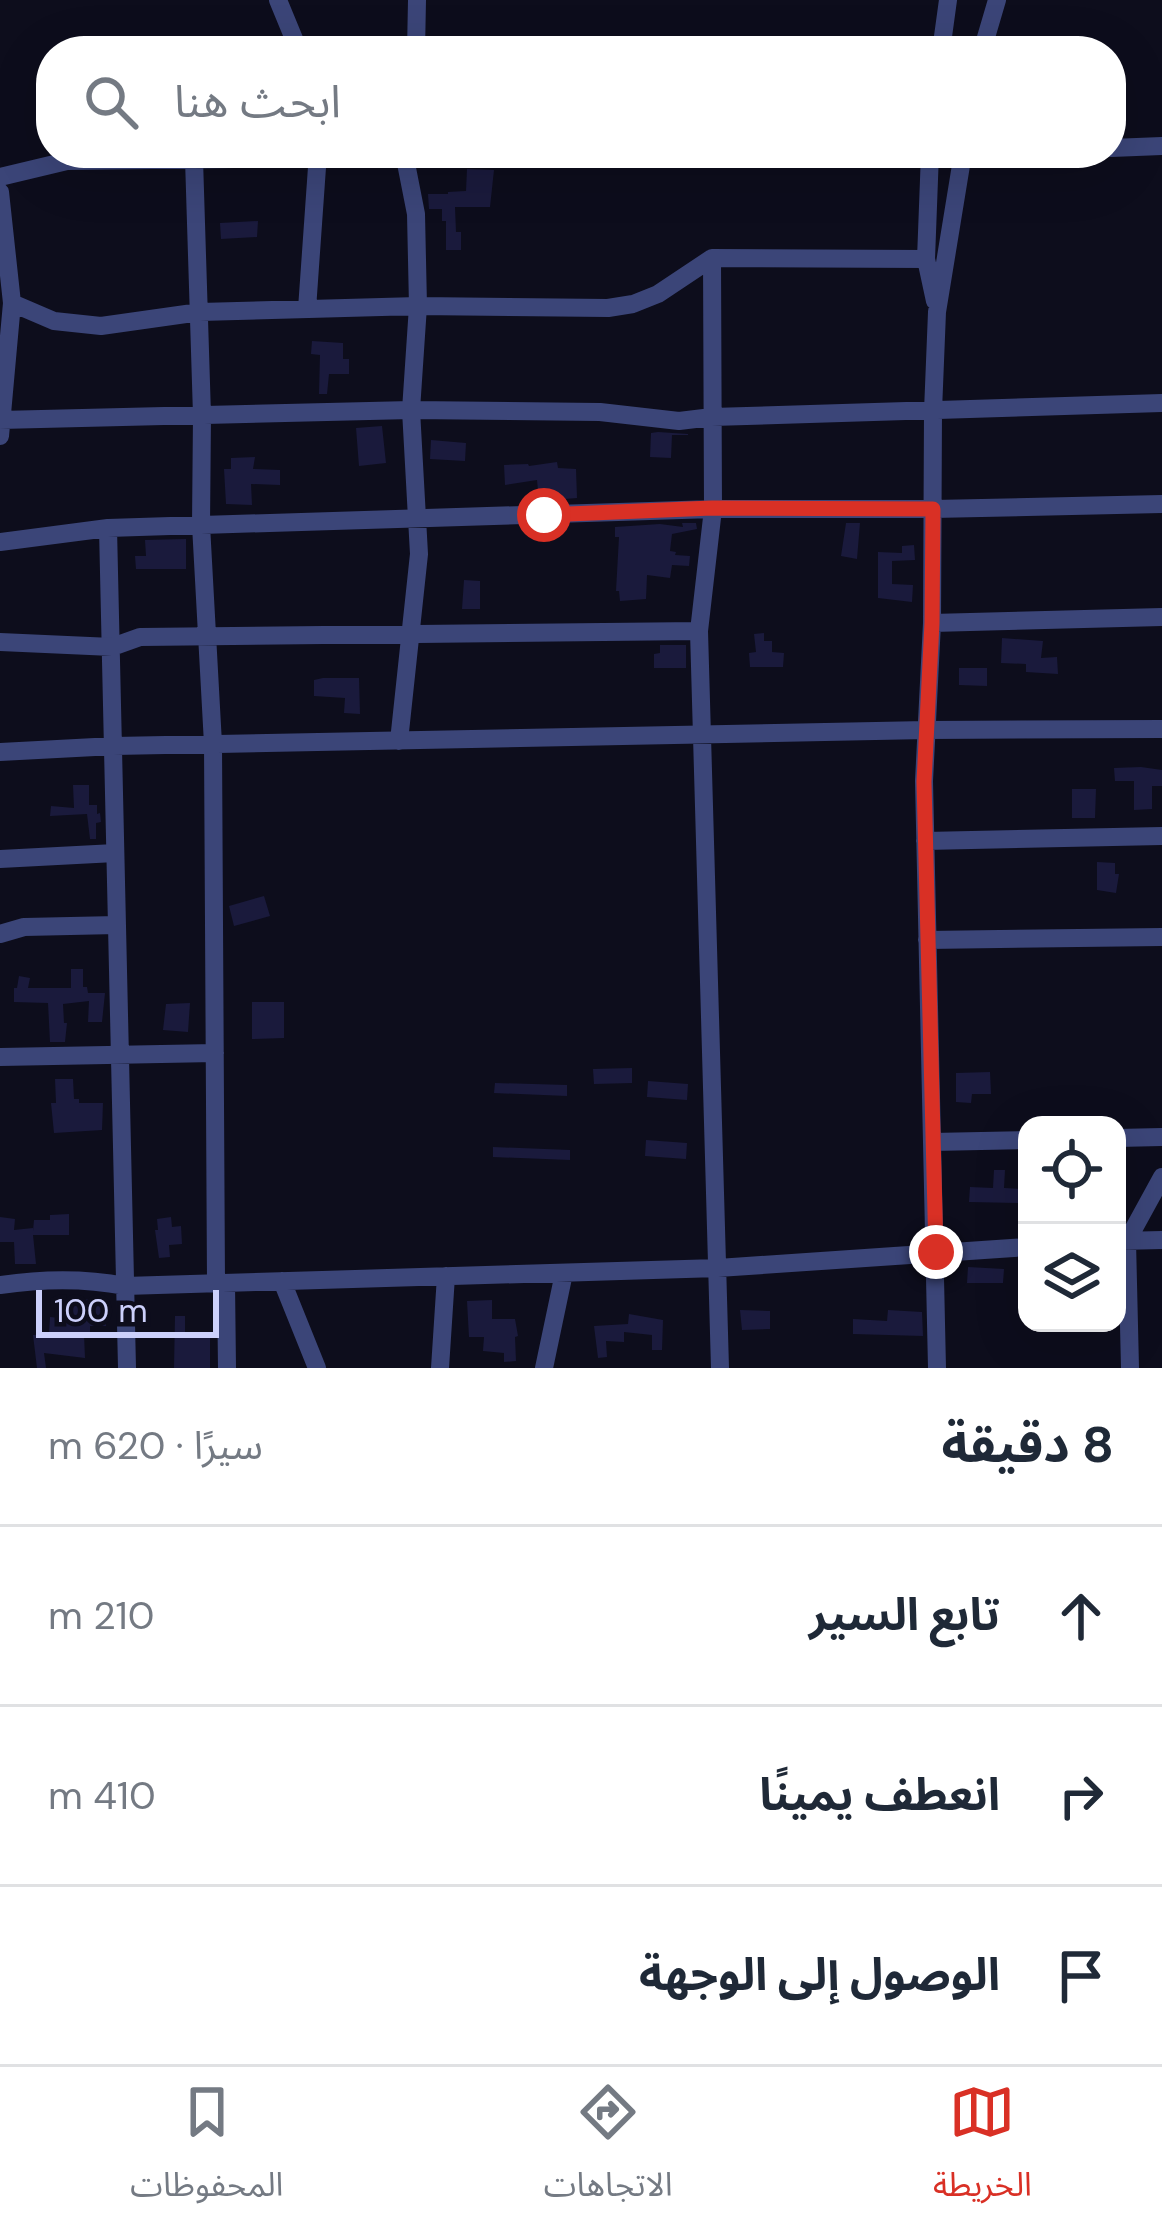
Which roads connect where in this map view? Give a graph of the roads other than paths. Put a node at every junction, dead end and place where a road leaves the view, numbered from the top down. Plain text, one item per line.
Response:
1 (278, 0) edge
2 (417, 0) edge
3 (948, 0) edge
4 (997, 0) edge
5 (293, 36) edge
6 (416, 36) edge
7 (943, 36) edge
8 (986, 36) edge
9 (1162, 146) edge
10 (1126, 147) edge
11 (38, 168) edge
12 (194, 168) edge
13 (316, 168) edge
14 (407, 168) edge
15 (929, 168) edge
16 (961, 168) edge
17 (0, 177) edge
18 (0, 192) edge
19 (712, 258) junction
20 (926, 259) junction
21 (12, 303) junction
22 (418, 306) junction
23 (307, 309) junction
24 (200, 312) junction
25 (938, 312) junction
26 (1162, 403) edge
27 (411, 410) junction
28 (933, 411) junction
29 (202, 415) junction
30 (712, 417) junction
31 (1, 420) edge
32 (0, 436) edge
33 (1162, 504) edge
34 (712, 508) junction
35 (933, 509) junction
36 (417, 520) junction
37 (201, 525) junction
38 (108, 528) junction
39 (0, 542) edge
40 (1162, 617) edge
41 (932, 623) junction
42 (699, 631) junction
43 (207, 636) junction
44 (410, 636) junction
45 (0, 642) edge
46 (112, 647) junction
47 (1162, 729) edge
48 (926, 730) junction
49 (700, 734) junction
50 (399, 741) junction
51 (213, 744) junction
52 (114, 746) junction
53 (0, 752) edge
54 (1162, 836) edge
55 (925, 841) junction
56 (115, 853) junction
57 (0, 859) edge
58 (118, 925) junction
59 (0, 934) edge
60 (1162, 937) edge
61 (927, 940) junction
62 (215, 1053) junction
63 (120, 1055) junction
64 (0, 1058) edge
65 (1162, 1137) edge
66 (1126, 1138) edge
67 (1018, 1140) edge
68 (932, 1142) junction
69 (1162, 1177) edge
70 (1126, 1235) edge
71 (1162, 1240) edge
72 (1126, 1241) edge
73 (1018, 1247) edge
74 (936, 1252) junction
75 (718, 1268) junction
76 (564, 1273) junction
77 (446, 1276) junction
78 (282, 1281) junction
79 (221, 1283) junction
80 (0, 1285) edge
81 (125, 1286) junction
82 (1126, 1304) edge
83 (127, 1368) edge
84 (226, 1368) edge
85 (317, 1368) edge
86 (440, 1368) edge
87 (544, 1368) edge
88 (720, 1368) edge
89 (937, 1368) edge
90 (1130, 1368) edge

1 - 5 street
2 - 6 street
3 - 7 street
4 - 8 street
9 - 10 street
11 - 17 street
12 - 24 street
13 - 23 street
14 - 22 street
15 - 20 street
16 - 25 street
18 - 21 street
19 - 20 street
19 - 22 street
19 - 30 street
20 - 25 street
21 - 24 street
21 - 31 street
22 - 23 street
22 - 27 street
23 - 24 street
24 - 29 street
25 - 28 street
26 - 28 street
27 - 29 street
27 - 30 street
27 - 36 street
28 - 30 street
28 - 35 street
29 - 31 street
29 - 37 street
30 - 34 street
31 - 32 street
33 - 35 street
34 - 35 street
34 - 36 street
34 - 42 street
35 - 41 street
36 - 37 street
36 - 44 street
37 - 38 street
37 - 43 street
38 - 39 street
38 - 46 street
40 - 41 street
41 - 48 street
42 - 44 street
42 - 49 street
43 - 44 street
43 - 46 street
43 - 51 street
44 - 50 street
45 - 46 street
46 - 52 street
47 - 48 street
48 - 49 street
48 - 55 street
49 - 50 street
49 - 75 street
50 - 51 street
51 - 52 street
51 - 62 street
52 - 53 street
52 - 56 street
54 - 55 street
55 - 61 street
56 - 57 street
56 - 58 street
58 - 59 street
58 - 63 street
60 - 61 street
61 - 68 street
62 - 63 street
62 - 79 street
63 - 64 street
63 - 81 street
65 - 66 street
67 - 68 street
68 - 74 street
69 - 70 street
71 - 72 street
73 - 74 street
74 - 75 street
74 - 89 street
75 - 76 street
75 - 88 street
76 - 77 street
76 - 87 street
77 - 78 street
77 - 86 street
78 - 79 street
78 - 85 street
79 - 81 street
79 - 84 street
80 - 81 street
81 - 83 street
82 - 90 street

